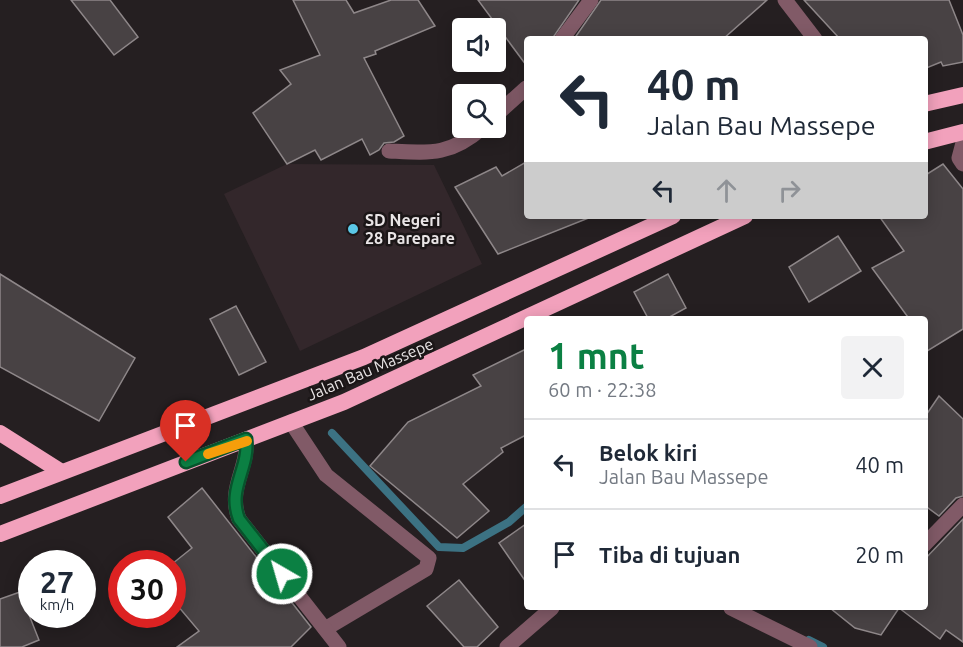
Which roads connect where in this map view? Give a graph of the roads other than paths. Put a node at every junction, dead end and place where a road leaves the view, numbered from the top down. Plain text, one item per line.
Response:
1 (591, 0) edge
2 (785, 0) edge
3 (564, 36) edge
4 (813, 36) edge
5 (524, 90) edge
6 (963, 95) edge
7 (928, 103) edge
8 (506, 106) edge
9 (963, 132) edge
10 (471, 138) edge
11 (928, 141) edge
12 (963, 143) edge
13 (389, 151) dead end
14 (963, 164) edge
15 (666, 219) edge
16 (739, 219) edge
17 (530, 316) edge
18 (524, 319) edge
19 (291, 422) junction
20 (0, 433) edge
21 (246, 439) junction
22 (60, 471) junction
23 (0, 496) edge
24 (963, 505) edge
25 (0, 534) edge
26 (928, 541) edge
27 (550, 610) edge
28 (735, 610) edge
29 (325, 629) junction
30 (339, 647) edge
31 (507, 647) edge
32 (810, 647) edge

1 - 3 street
2 - 4 street
5 - 8 street
6 - 7 highway
9 - 11 highway
10 - 13 street
12 - 14 street
15 - 22 highway, Jalan Bau Massepe
16 - 17 highway, Jalan Bau Massepe
18 - 19 highway, Jalan Bau Massepe
19 - 21 highway, Jalan Bau Massepe
19 - 29 street
20 - 22 highway
21 - 25 highway, Jalan Bau Massepe
21 - 29 street
22 - 23 highway, Jalan Bau Massepe
24 - 26 street
27 - 31 street
28 - 32 street
29 - 30 street

